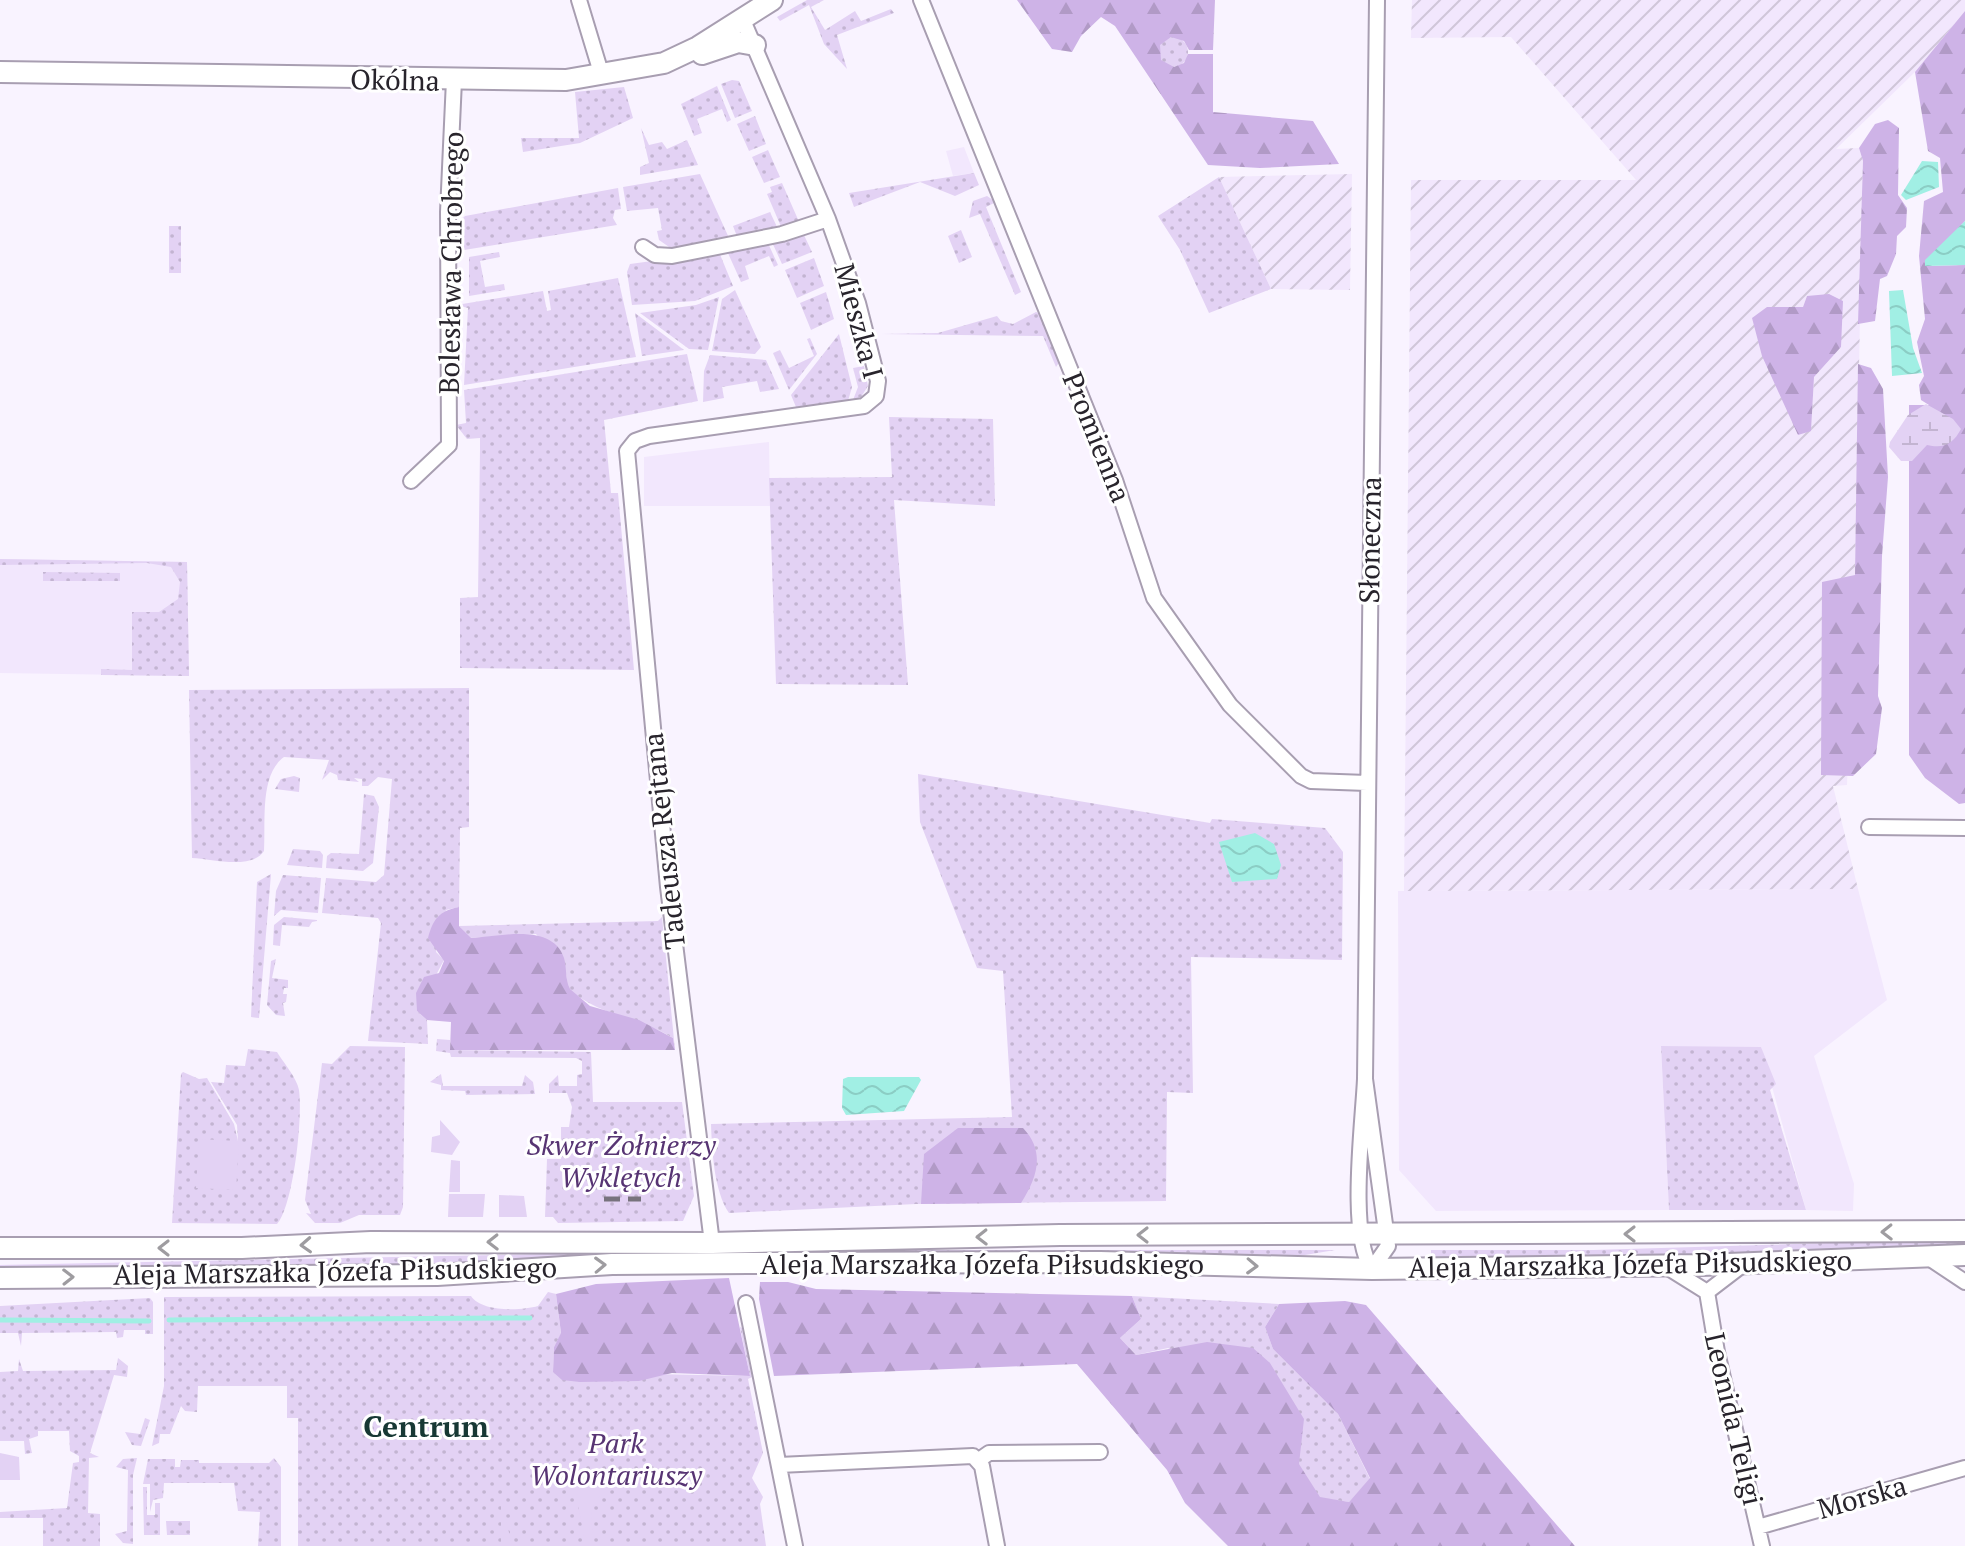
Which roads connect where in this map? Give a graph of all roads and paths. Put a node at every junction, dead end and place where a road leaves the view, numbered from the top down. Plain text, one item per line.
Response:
1 (579, 0) edge
2 (772, 0) edge
3 (921, 0) edge
4 (1377, 0) edge
5 (742, 18) junction
6 (755, 45) junction
7 (678, 57) junction
8 (0, 72) edge
9 (602, 76) junction
10 (454, 80) junction
11 (828, 219) junction
12 (643, 247) dead end
13 (635, 441) joint
14 (411, 481) dead end
15 (1367, 783) junction
16 (1869, 827) dead end
17 (1965, 828) edge
18 (1365, 1079) junction
19 (1965, 1231) edge
20 (1387, 1234) junction
21 (1361, 1235) junction
22 (712, 1243) junction
23 (0, 1248) edge
24 (1965, 1255) edge
25 (1925, 1256) junction
26 (1744, 1264) junction
27 (1664, 1266) junction
28 (1372, 1269) junction
29 (0, 1278) edge
30 (1965, 1282) edge
31 (1707, 1292) junction
32 (746, 1303) dead end
33 (1100, 1452) dead end
34 (980, 1463) junction
35 (779, 1465) junction
36 (1965, 1468) edge
37 (1758, 1527) junction
38 (795, 1546) edge
39 (997, 1546) edge
40 (1762, 1546) edge

1 - 9 street
2 - 5 main road, Okólna
3 - 15 street, Promienna
4 - 15 street, Słoneczna
5 - 6 street, Mieszka I
5 - 7 main road, Okólna
6 - 7 main road
6 - 11 street, Mieszka I
7 - 9 main road, Okólna
8 - 10 main road, Okólna
9 - 10 main road, Okólna
10 - 14 street, Bolesława Chrobrego
11 - 12 street
11 - 13 street, Mieszka I
13 - 22 street, Tadeusza Rejtana
15 - 18 street, Słoneczna
16 - 17 street
18 - 20 street, Słoneczna
18 - 21 street, Słoneczna
19 -> 20 main road, Aleja Marszałka Józefa Piłsudskiego
20 - 21 main road, Aleja Marszałka Józefa Piłsudskiego
20 - 28 street
21 -> 22 main road, Aleja Marszałka Józefa Piłsudskiego
21 - 28 street, Słoneczna
22 -> 23 main road, Aleja Marszałka Józefa Piłsudskiego
24 - 25 main road, Aleja Marszałka Józefa Piłsudskiego
25 - 26 main road, Aleja Marszałka Józefa Piłsudskiego
25 - 30 street
26 - 27 main road, Aleja Marszałka Józefa Piłsudskiego
26 - 31 street
27 - 28 main road, Aleja Marszałka Józefa Piłsudskiego
27 - 31 street
29 -> 28 main road, Aleja Marszałka Józefa Piłsudskiego
31 - 37 street, Leonida Teligi
32 - 35 street
33 - 34 street
34 - 35 street
34 - 39 street
35 - 38 street
36 - 37 street, Morska
37 - 40 street, Leonida Teligi

